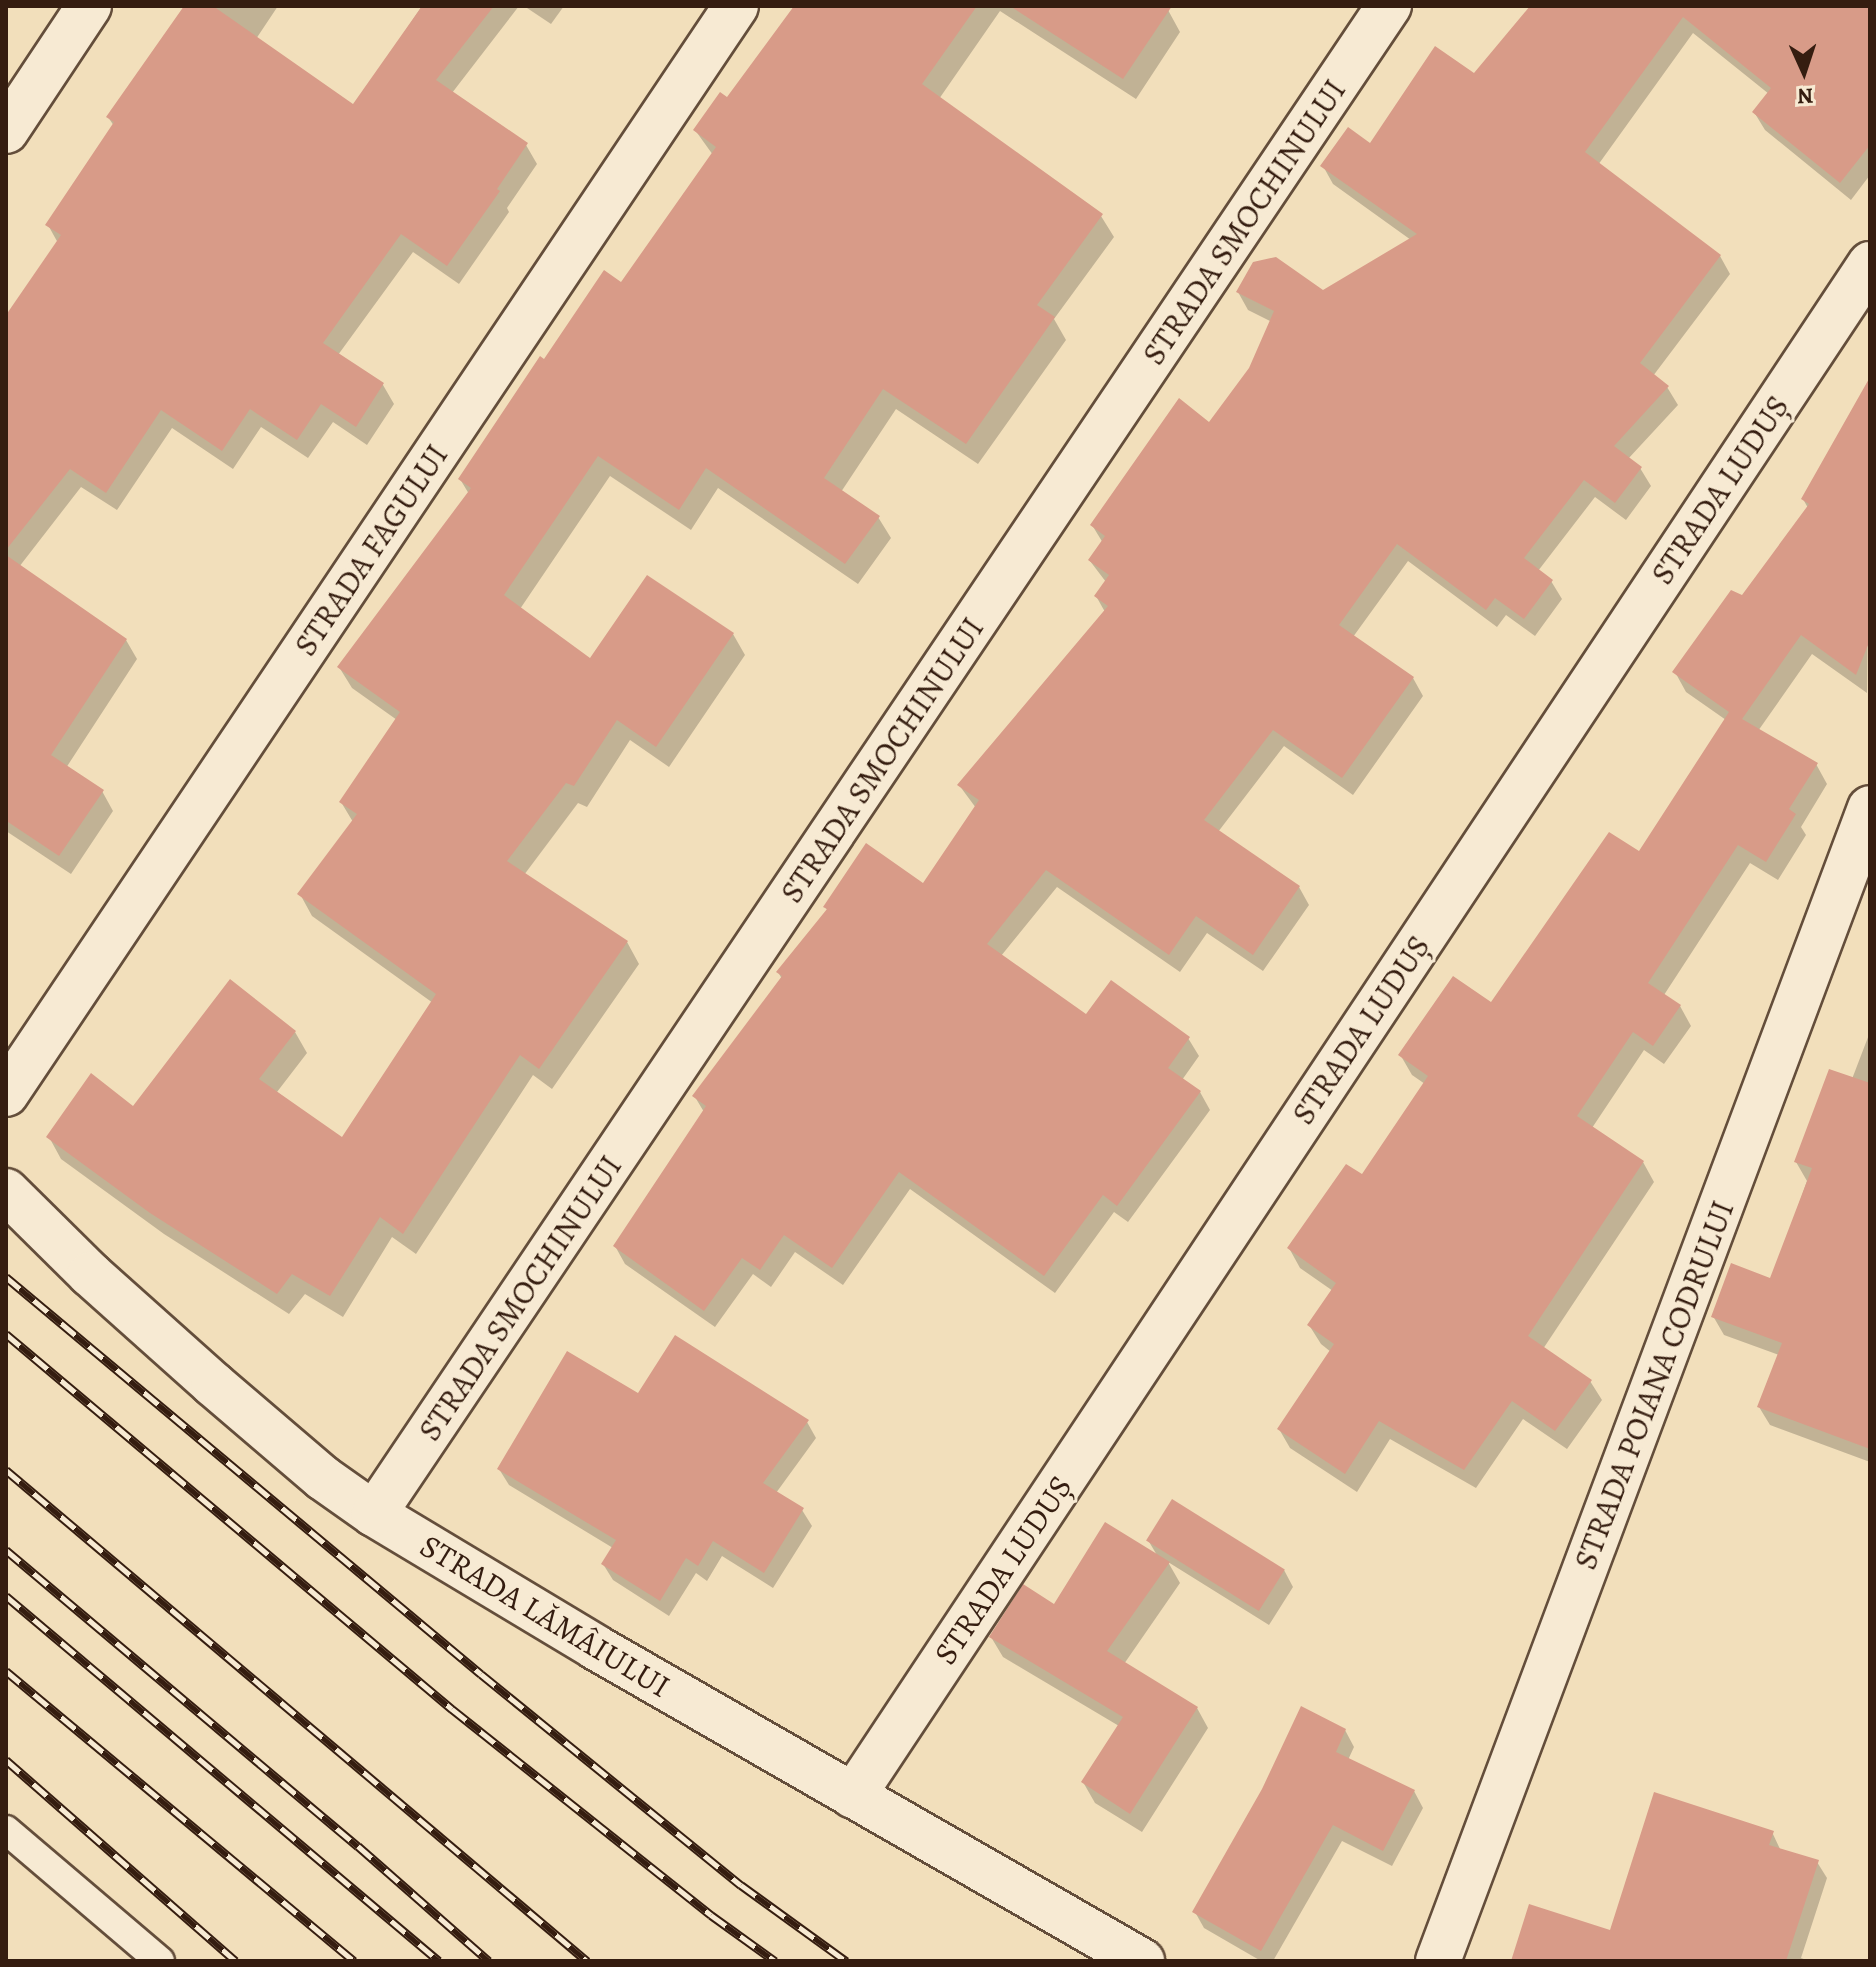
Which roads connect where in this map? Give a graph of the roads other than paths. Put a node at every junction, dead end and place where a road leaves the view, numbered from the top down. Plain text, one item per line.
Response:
1 (89, 6) edge
2 (736, 6) edge
3 (1389, 6) edge
4 (6, 131) edge
5 (1870, 264) edge
6 (1870, 808) edge
7 (6, 1094) edge
8 (6, 1191) edge
9 (374, 1514) junction
10 (853, 1796) junction
11 (6, 1830) edge
12 (160, 1961) edge
13 (1142, 1961) edge
14 (1438, 1961) edge

1 - 4 street
2 - 7 street, STRADA FAGULUI
3 - 9 street, STRADA SMOCHINULUI
5 - 10 street, STRADA LUDUȘ
6 - 14 street, STRADA POIANA CODRULUI
8 - 9 street, STRADA LĂMÂIULUI
9 - 10 street, STRADA LĂMÂIULUI
10 - 13 street, STRADA LĂMÂIULUI
11 - 12 lane

